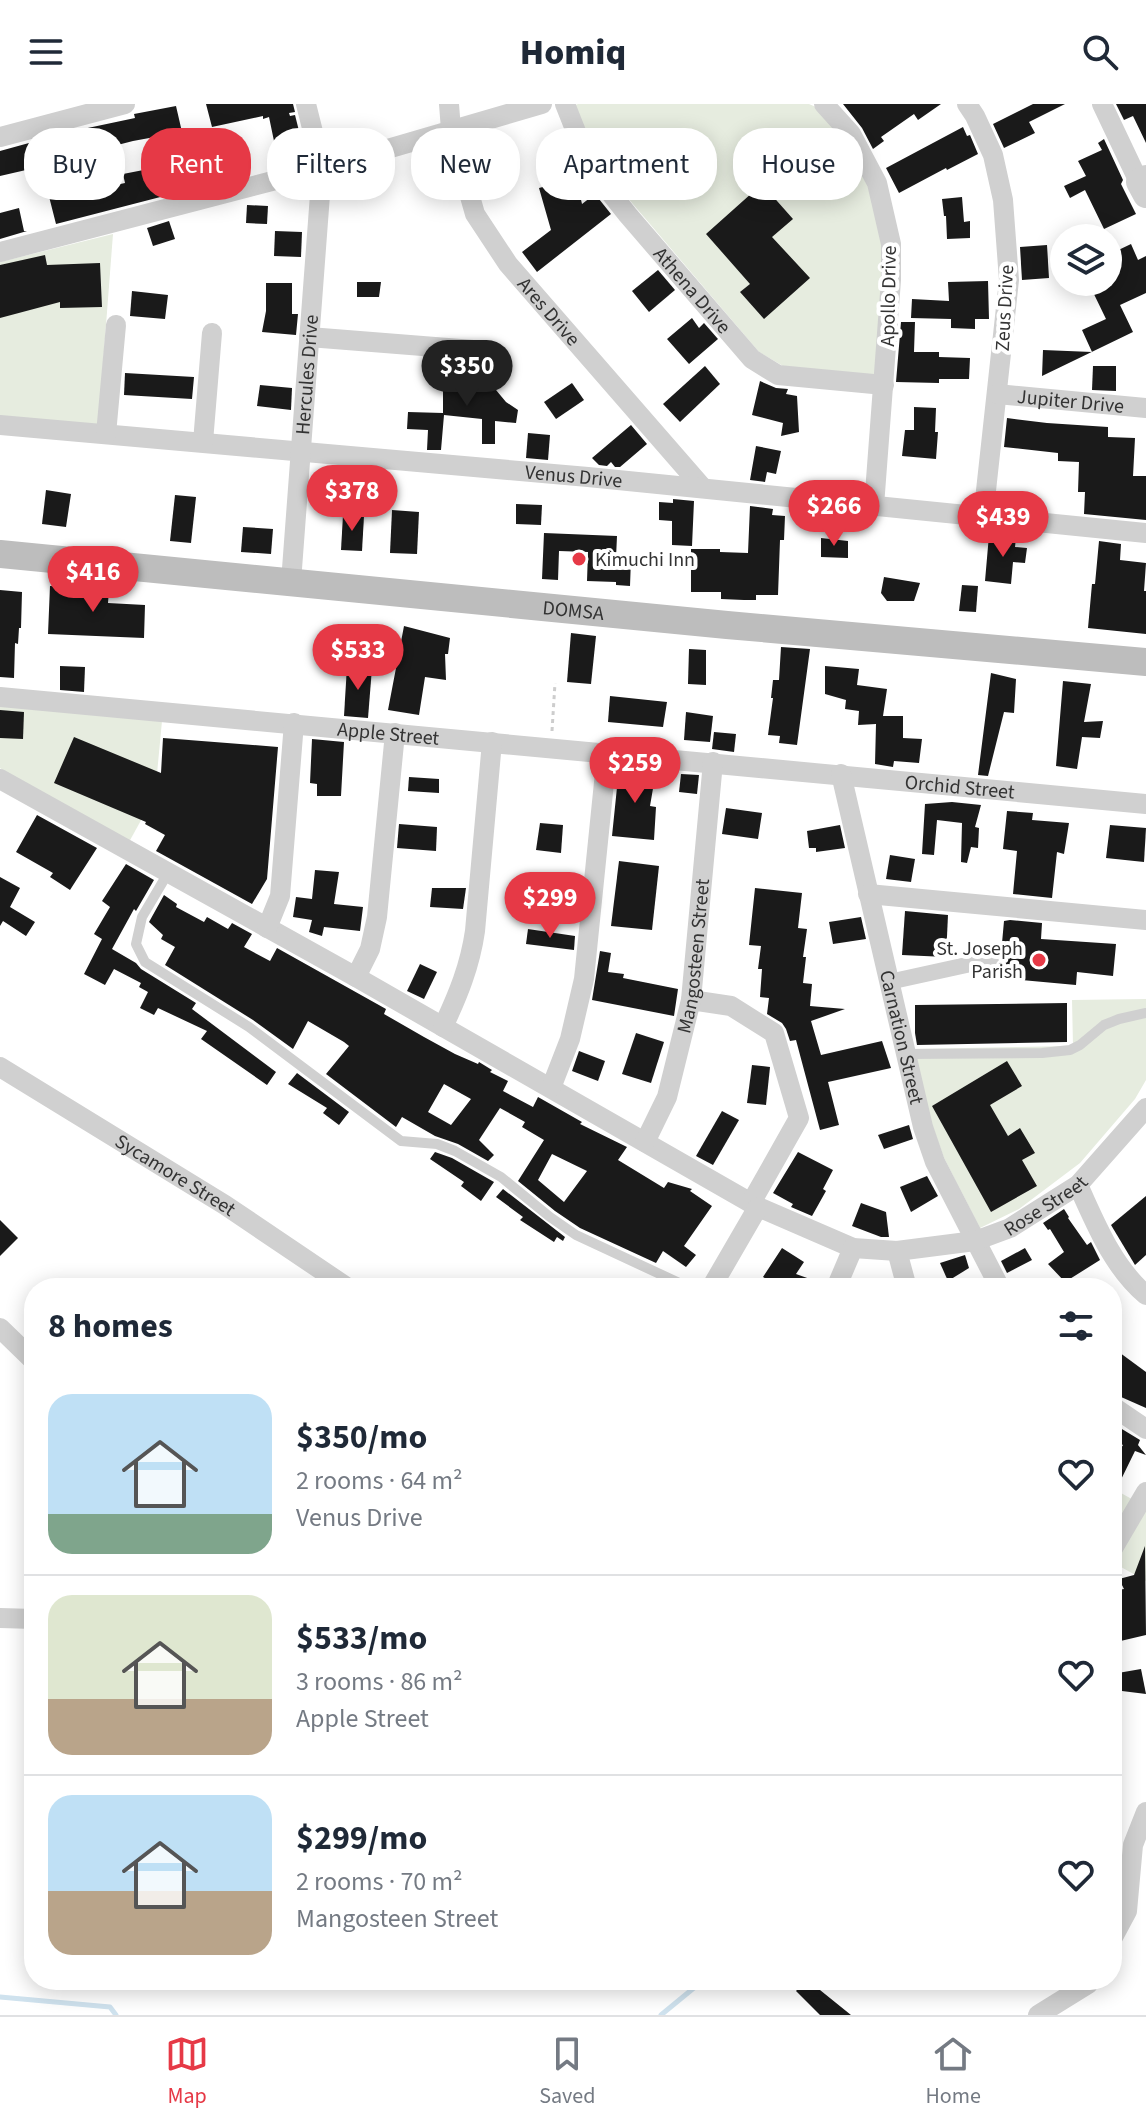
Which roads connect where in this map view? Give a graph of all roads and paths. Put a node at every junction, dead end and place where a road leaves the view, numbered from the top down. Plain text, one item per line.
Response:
1 (125, 104) edge
2 (306, 104) edge
3 (449, 104) edge
4 (542, 104) edge
5 (565, 104) edge
6 (824, 104) edge
7 (967, 104) edge
8 (1102, 104) edge
9 (312, 128) edge
10 (451, 128) edge
11 (458, 128) edge
12 (0, 137) edge
13 (267, 182) edge
14 (1144, 185) edge
15 (320, 200) edge
16 (471, 200) edge
17 (0, 252) edge
18 (116, 325) dead end
19 (212, 333) dead end
20 (309, 337) junction
21 (473, 350) dead end
22 (884, 385) junction
23 (997, 394) junction
24 (1146, 408) edge
25 (0, 425) edge
26 (106, 434) junction
27 (203, 442) junction
28 (301, 451) junction
29 (703, 488) junction
30 (874, 506) junction
31 (983, 518) junction
32 (1146, 533) edge
33 (0, 554) edge
34 (291, 582) junction
35 (1146, 662) edge
36 (555, 683) dead end
37 (0, 697) edge
38 (294, 723) junction
39 (395, 733) junction
40 (492, 742) junction
41 (551, 748) junction
42 (607, 753) junction
43 (713, 762) junction
44 (775, 768) joint
45 (841, 774) junction
46 (0, 779) edge
47 (1146, 804) edge
48 (168, 873) junction
49 (868, 894) junction
50 (1146, 920) edge
51 (267, 928) junction
52 (994, 962) dead end
53 (356, 977) junction
54 (889, 982) junction
55 (691, 1000) junction
56 (1146, 1013) edge
57 (443, 1027) junction
58 (905, 1054) junction
59 (0, 1067) edge
60 (551, 1088) junction
61 (1146, 1108) edge
62 (645, 1142) junction
63 (1078, 1185) junction
64 (755, 1205) junction
65 (975, 1241) junction
66 (853, 1248) junction
67 (906, 1250) junction
68 (333, 1278) edge
69 (668, 1278) edge
70 (716, 1278) edge
71 (840, 1278) edge
72 (907, 1278) edge
73 (995, 1278) edge
74 (1141, 1283) edge
75 (0, 1328) edge
76 (24, 1351) edge
77 (1122, 1413) edge
78 (1146, 1429) edge
79 (1146, 1492) edge
80 (1122, 1533) edge
81 (0, 1618) edge
82 (24, 1619) edge
83 (1146, 1812) edge
84 (1122, 1920) edge
85 (1078, 1990) edge
86 (1038, 2015) edge

1 - 12 street
2 - 9 street, Hercules Drive
3 - 10 street, Ares Drive
4 - 11 street
5 - 22 street, Athena Drive
6 - 22 street, Apollo Drive
7 - 23 street, Zeus Drive
8 - 14 street
13 - 17 street
15 - 20 street, Hercules Drive
16 - 29 street, Ares Drive
18 - 26 street
19 - 27 street
20 - 21 street
20 - 28 street, Hercules Drive
22 - 30 street, Apollo Drive
23 - 24 street, Jupiter Drive
23 - 31 street, Zeus Drive
25 - 26 street, Venus Drive
26 - 27 street, Venus Drive
27 - 28 street, Venus Drive
28 - 29 street, Venus Drive
28 - 34 street, Hercules Drive
29 - 30 street, Venus Drive
30 - 31 street, Venus Drive
31 - 32 street, Venus Drive
33 - 34 main road, DOMSA
34 - 35 main road, DOMSA
36 - 41 path
37 - 38 street, Apple Street
38 - 39 street, Apple Street
38 - 51 street
39 - 40 street, Apple Street
39 - 53 street
40 - 41 street, Apple Street
40 - 57 street
41 - 42 street, Apple Street
42 - 43 street, Apple Street
42 - 60 street
43 - 44 street, Apple Street
43 - 55 street, Mangosteen Street
44 - 45 street, Orchid Street
45 - 47 street, Orchid Street
45 - 49 street, Carnation Street
46 - 48 street, Rose Street
48 - 51 street, Rose Street
48 - 69 lane
49 - 50 street
49 - 54 street, Carnation Street
51 - 53 street, Rose Street
52 - 54 street
53 - 57 street, Rose Street
54 - 58 street, Carnation Street
55 - 62 street, Mangosteen Street
55 - 64 street
56 - 58 lane
57 - 60 street, Rose Street
58 - 65 street, Carnation Street
59 - 68 street, Sycamore Street
60 - 62 street, Rose Street
61 - 63 street, Rose Street
62 - 64 street, Rose Street
63 - 65 street, Rose Street
63 - 74 street
64 - 66 street, Rose Street
64 - 70 street
65 - 67 street, Rose Street
65 - 73 street, Carnation Street
66 - 67 street, Rose Street
66 - 71 street
67 - 72 street
75 - 76 street
77 - 78 street
79 - 80 street
81 - 82 street
83 - 84 street
85 - 86 street

